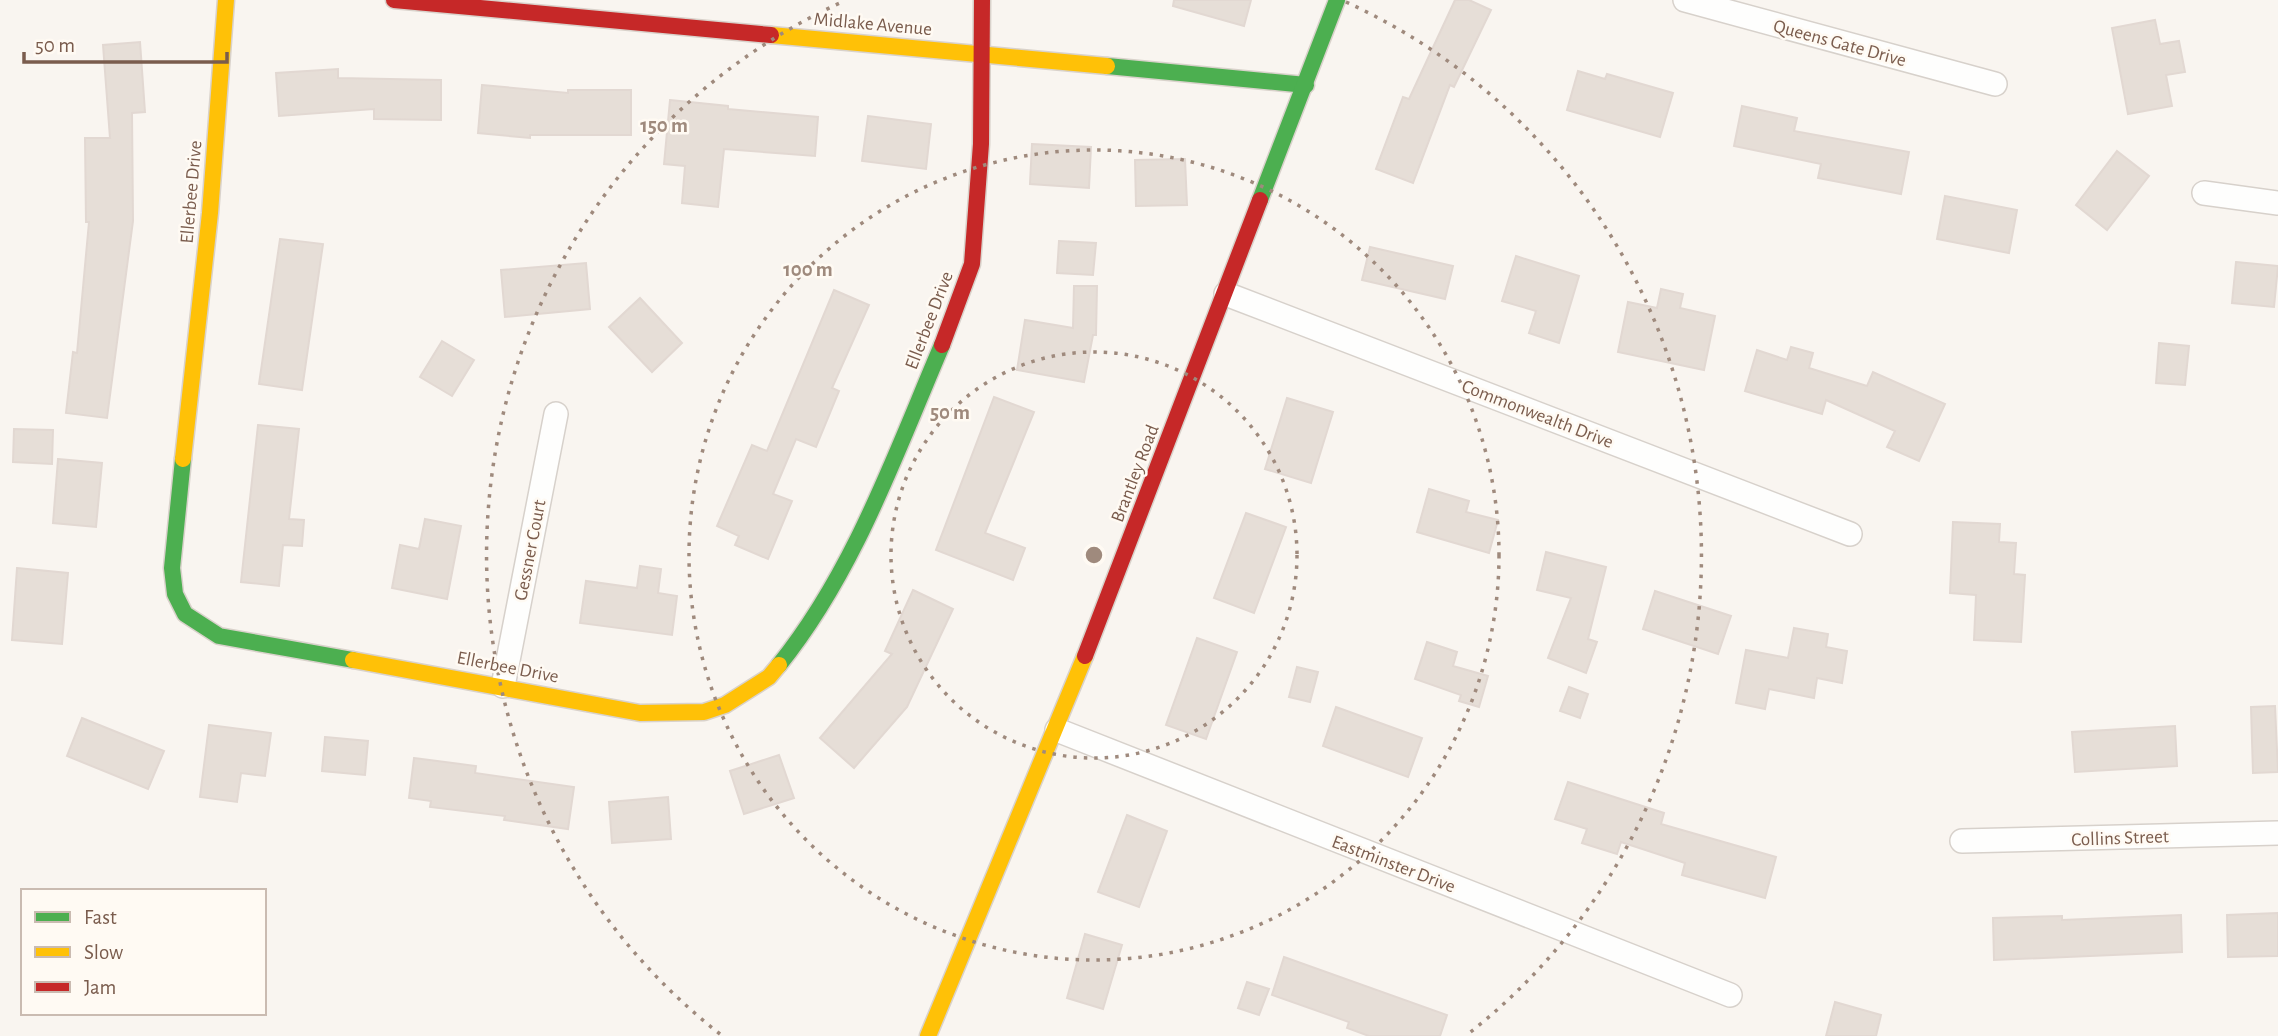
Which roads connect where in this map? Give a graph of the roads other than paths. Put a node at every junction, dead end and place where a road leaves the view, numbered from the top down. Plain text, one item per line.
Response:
1 (226, 0) edge
2 (394, 0) edge
3 (982, 0) edge
4 (1337, 0) edge
5 (1685, 0) edge
6 (531, 7) edge
7 (981, 54) junction
8 (1995, 84) dead end
9 (1307, 85) junction
10 (2204, 193) dead end
11 (2278, 203) edge
12 (1226, 294) junction
13 (556, 414) dead end
14 (1850, 534) dead end
15 (503, 686) junction
16 (1057, 730) junction
17 (2278, 833) edge
18 (1962, 841) dead end
19 (1730, 995) dead end
20 (928, 1036) edge

1 - 15 street, Ellerbee Drive
2 - 6 street, Midlake Avenue
3 - 7 street, Ellerbee Drive
4 - 9 street, Brantley Road
5 - 8 street, Queens Gate Drive
6 - 7 street, Midlake Avenue
7 - 9 street, Midlake Avenue
7 - 15 street, Ellerbee Drive
9 - 12 street, Brantley Road
10 - 11 street
12 - 14 street, Commonwealth Drive
12 - 16 street, Brantley Road
13 - 15 street, Gessner Court
16 - 19 street, Eastminster Drive
16 - 20 street, Brantley Road
17 - 18 street, Collins Street

